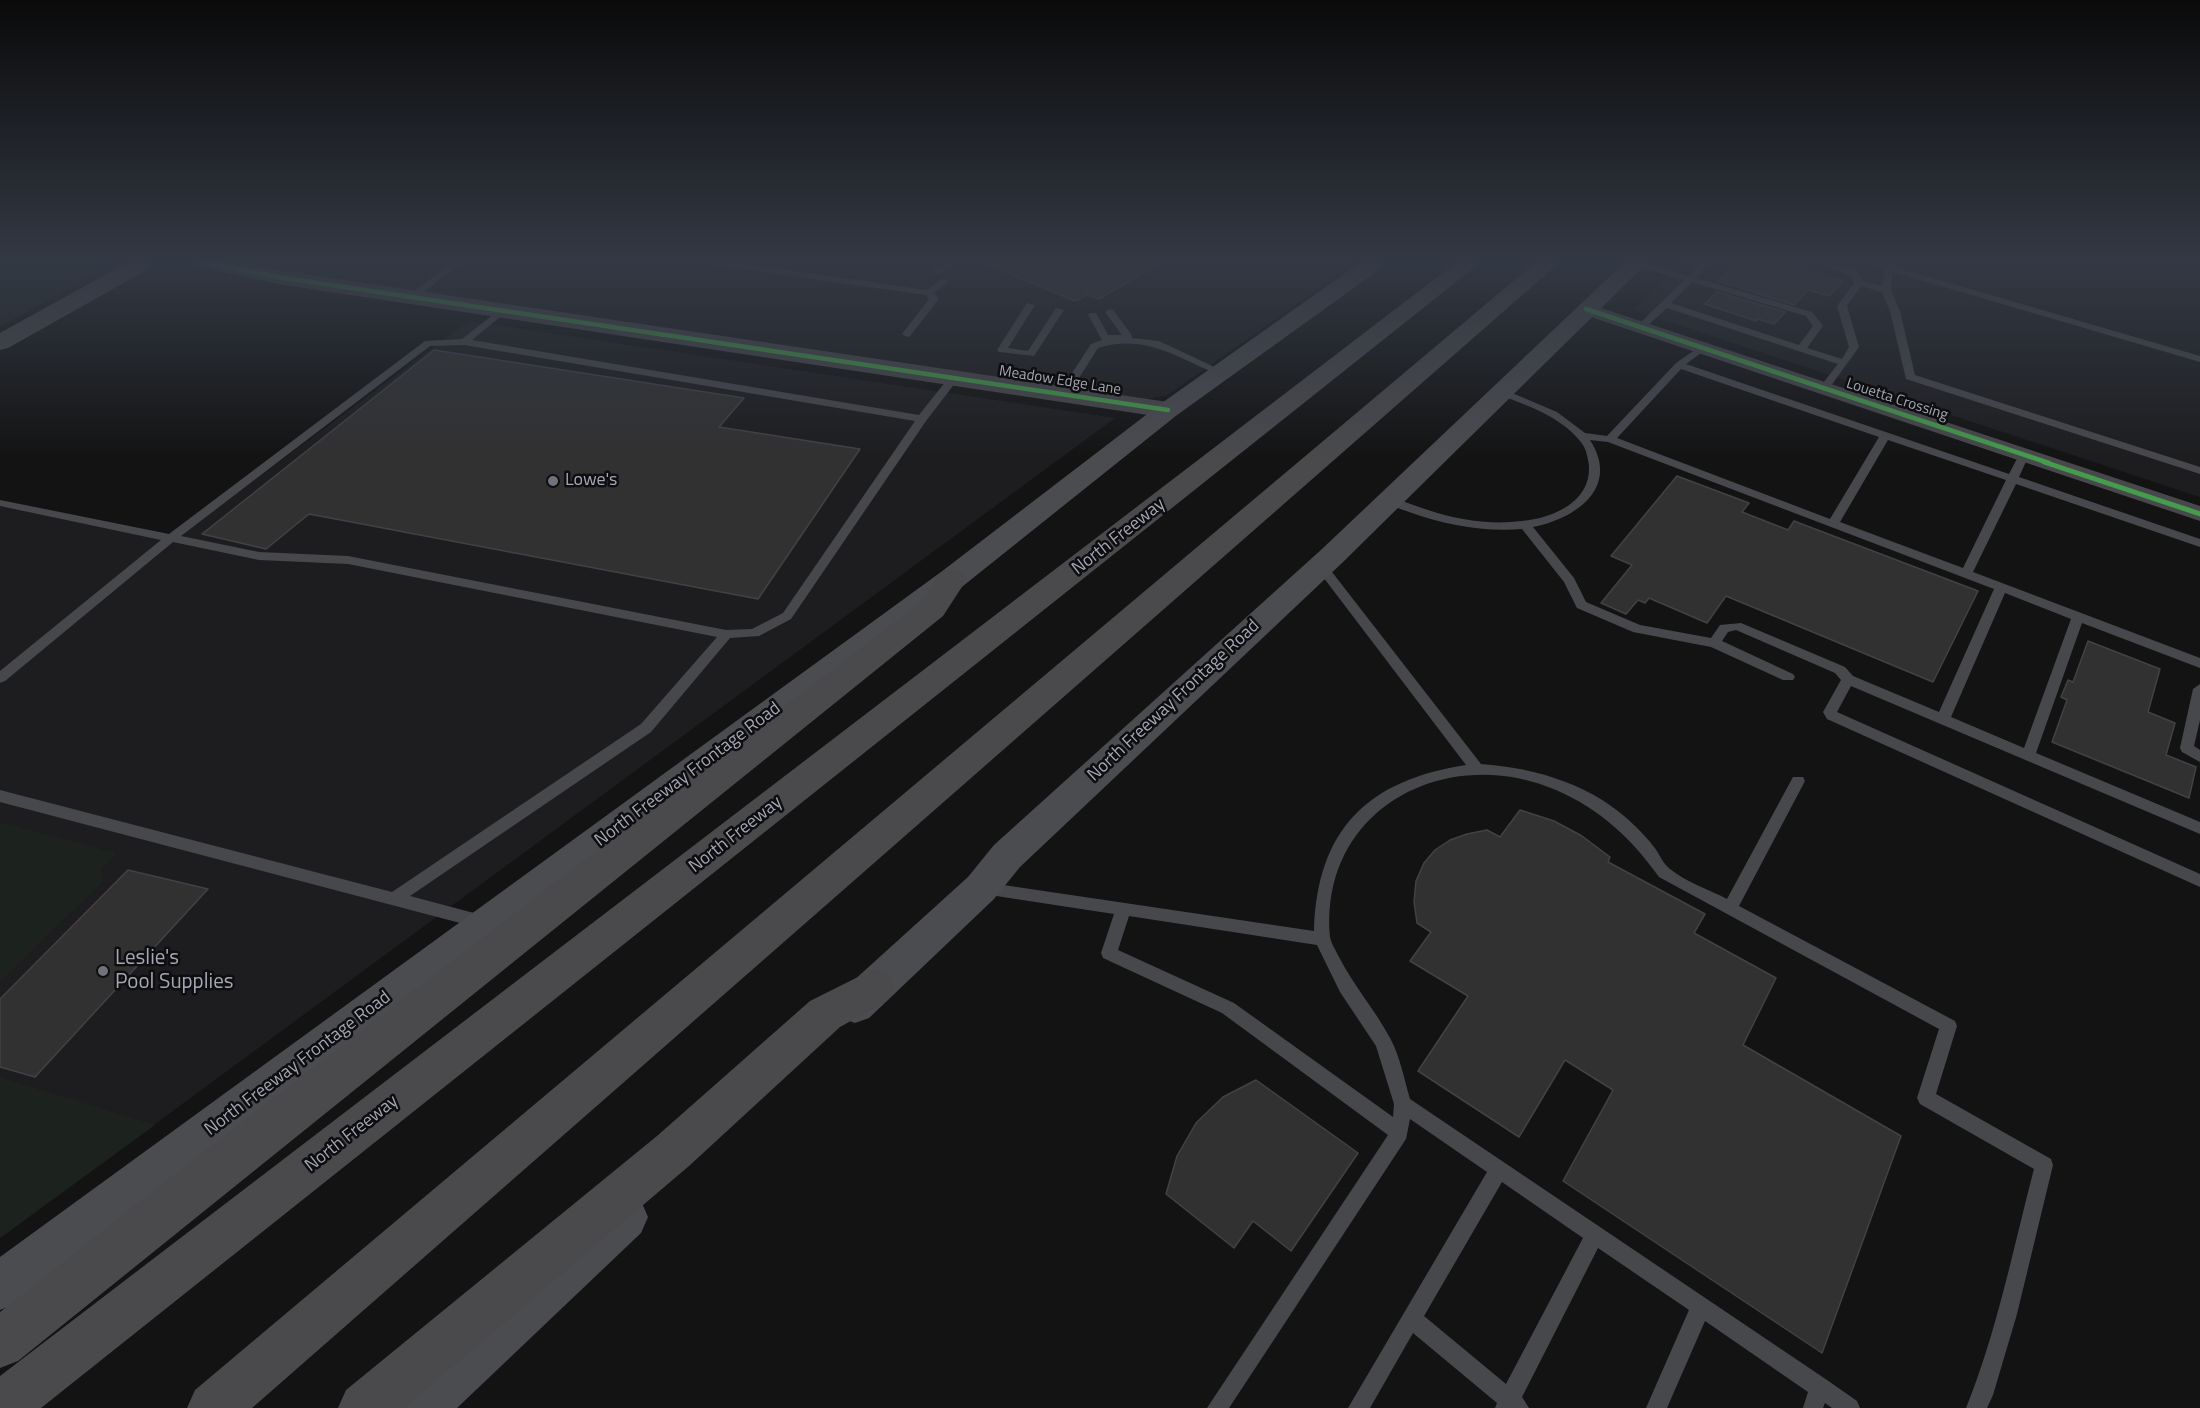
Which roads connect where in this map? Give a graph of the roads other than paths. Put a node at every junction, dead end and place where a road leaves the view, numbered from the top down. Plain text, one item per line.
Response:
1 (27, 328) edge
2 (481, 328) edge
3 (620, 328) edge
4 (912, 328) edge
5 (1016, 328) edge
6 (1048, 328) edge
7 (1099, 328) edge
8 (1122, 328) edge
9 (1282, 328) edge
10 (1386, 328) edge
11 (1472, 328) edge
12 (1567, 328) edge
13 (1643, 328) edge
14 (1737, 328) edge
15 (1817, 328) edge
16 (1848, 328) edge
17 (1899, 328) edge
18 (2097, 328) edge
19 (907, 334) dead end
20 (1117, 340) junction
21 (464, 342) junction
22 (0, 343) edge
23 (1702, 348) junction
24 (1801, 349) junction
25 (2200, 359) edge
26 (1844, 363) junction
27 (1679, 365) junction
28 (1220, 372) junction
29 (954, 378) junction
30 (1824, 388) junction
31 (1501, 392) junction
32 (1064, 393) junction
33 (1168, 410) junction
34 (922, 419) junction
35 (1581, 435) junction
36 (1886, 435) junction
37 (1610, 440) junction
38 (2024, 455) junction
39 (2200, 471) edge
40 (2012, 479) junction
41 (1389, 500) junction
42 (0, 503) edge
43 (2200, 514) edge
44 (1833, 524) junction
45 (1525, 525) junction
46 (172, 537) junction
47 (2200, 543) edge
48 (1321, 566) junction
49 (1966, 574) junction
50 (952, 579) junction
51 (2001, 588) junction
52 (2078, 617) junction
53 (726, 634) junction
54 (1714, 643) junction
55 (2200, 663) edge
56 (1788, 676) dead end
57 (0, 678) edge
58 (1848, 679) junction
59 (2200, 689) edge
60 (1943, 719) junction
61 (2028, 755) junction
62 (2200, 757) edge
63 (1477, 769) junction
64 (1798, 781) dead end
65 (0, 796) edge
66 (2200, 828) edge
67 (2200, 881) edge
68 (981, 888) junction
69 (394, 899) junction
70 (1730, 908) junction
71 (1123, 910) junction
72 (487, 923) junction
73 (1322, 939) junction
74 (874, 987) junction
75 (1403, 1104) junction
76 (1400, 1133) junction
77 (1499, 1169) junction
78 (1595, 1235) junction
79 (0, 1286) edge
80 (1701, 1307) junction
81 (1411, 1318) junction
82 (0, 1343) edge
83 (1820, 1387) junction
84 (1511, 1406) edge
85 (0, 1408) edge
86 (213, 1408) edge
87 (364, 1408) edge
88 (420, 1408) edge
89 (1217, 1408) edge
90 (1358, 1408) edge
91 (1656, 1408) edge
92 (1814, 1408) edge
93 (1850, 1408) edge
94 (1976, 1408) edge

1 - 22 main road
2 - 21 lane
3 - 29 street, Meadow Edge Lane
4 - 19 lane
5 - 6 lane
7 - 20 lane
8 - 20 lane
9 - 28 main road, North Freeway Frontage Road
10 - 85 highway, North Freeway
11 - 86 highway
12 - 31 main road, North Freeway Frontage Road
13 - 23 street, Louetta Crossing
14 - 24 lane
15 - 24 lane
16 - 26 lane
17 - 39 lane
18 - 25 lane
20 - 28 lane
20 - 32 lane
21 - 34 lane
21 - 46 lane
23 - 27 lane
23 - 30 street, Louetta Crossing
24 - 26 lane
26 - 30 lane
27 - 36 lane
27 - 37 lane
28 - 33 main road, North Freeway Frontage Road
29 - 32 street, Meadow Edge Lane
29 - 34 lane
30 - 38 street, Louetta Crossing
31 - 35 lane
31 - 41 main road, North Freeway Frontage Road
32 - 33 street, Meadow Edge Lane
33 - 50 main road, North Freeway Frontage Road
34 - 53 lane
35 - 37 lane
35 - 45 lane
36 - 40 lane
36 - 44 lane
37 - 44 lane
38 - 40 lane
38 - 43 street, Louetta Crossing
40 - 47 lane
40 - 49 lane
41 - 45 lane
41 - 48 main road, North Freeway Frontage Road
42 - 46 lane
44 - 49 lane
45 - 54 lane
46 - 53 lane
46 - 57 lane
48 - 63 lane
48 - 68 main road, North Freeway Frontage Road
49 - 51 lane
50 - 72 main road, North Freeway Frontage Road
50 - 82 highway
51 - 52 lane
51 - 60 lane
52 - 55 lane
52 - 61 lane
53 - 69 lane
54 - 56 lane
54 - 58 lane
58 - 60 lane
58 - 67 lane
59 - 62 lane
60 - 61 lane
61 - 66 lane
63 - 70 lane
63 - 73 lane
64 - 70 lane
65 - 69 lane
68 - 71 lane
68 - 74 main road, North Freeway Frontage Road
69 - 72 lane
70 - 94 lane
71 - 73 lane
71 - 76 lane
72 - 79 main road, North Freeway Frontage Road
73 - 75 lane
74 - 87 highway
74 - 88 main road, North Freeway Frontage Road
75 - 76 lane
75 - 77 lane
76 - 89 lane
77 - 78 lane
77 - 81 lane
78 - 80 lane
78 - 84 lane
80 - 83 lane
80 - 91 lane
81 - 84 lane
81 - 90 lane
83 - 92 lane
83 - 93 lane

